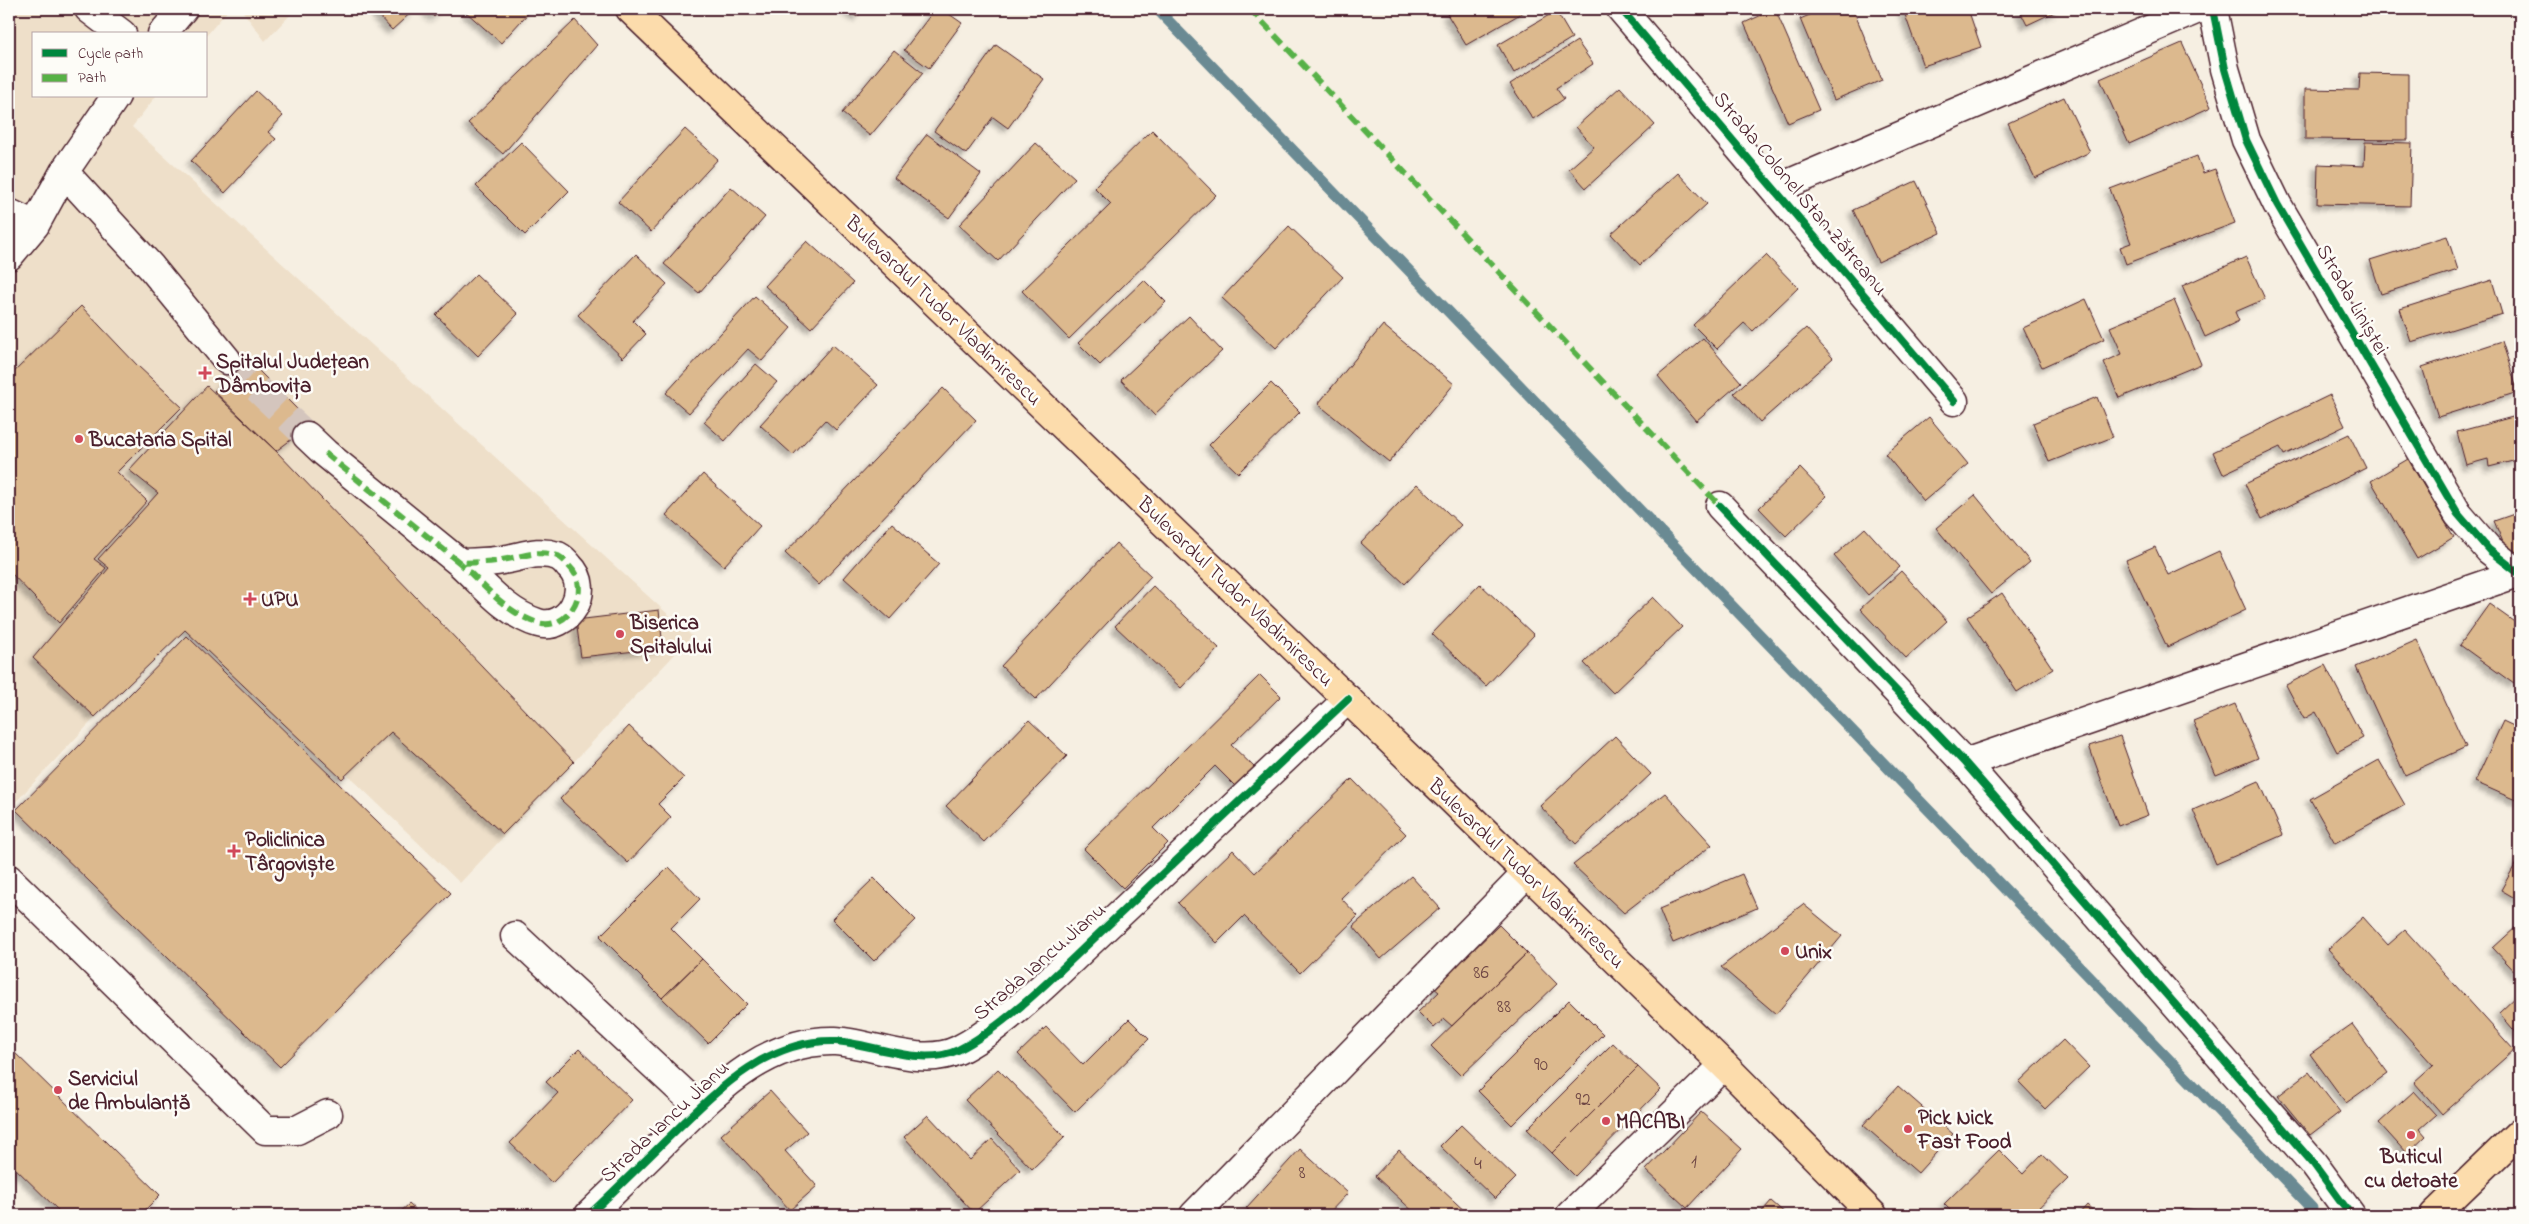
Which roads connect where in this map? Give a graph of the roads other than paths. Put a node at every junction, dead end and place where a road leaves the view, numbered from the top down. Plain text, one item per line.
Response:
1 (89, 9) edge
2 (183, 9) edge
3 (630, 9) edge
4 (1621, 9) edge
5 (2198, 9) edge
6 (2213, 9) edge
7 (119, 32) edge
8 (164, 32) edge
9 (115, 98) edge
10 (64, 172) junction
11 (1776, 189) junction
12 (9, 213) edge
13 (35, 225) junction
14 (9, 256) edge
15 (227, 360) tunnel mouth
16 (1954, 401) dead end
17 (316, 444) tunnel mouth
18 (1720, 506) dead end
19 (460, 563) dead end
20 (2519, 573) edge
21 (1348, 699) junction
22 (1964, 764) junction
23 (1527, 873) junction
24 (9, 879) edge
25 (515, 936) dead end
26 (1724, 1065) junction
27 (700, 1108) junction
28 (328, 1114) dead end
29 (2520, 1132) edge
30 (1866, 1208) edge
31 (589, 1215) edge
32 (1194, 1215) edge
33 (1570, 1215) edge
34 (1882, 1215) edge
35 (2351, 1215) edge
36 (2434, 1215) edge

1 - 7 street
2 - 8 street
3 - 21 main road, Bulevardul Tudor Vladimirescu
4 - 11 street, Strada Colonel Stan Zătreanu
5 - 11 street, Strada Colonel Stan Zătreanu
6 - 20 street, Strada Liniștei
9 - 10 street
10 - 13 street
10 - 15 street
11 - 16 street, Strada Colonel Stan Zătreanu
12 - 13 street
13 - 14 street
17 - 19 street
18 - 22 street
20 - 22 street
21 - 23 main road, Bulevardul Tudor Vladimirescu
21 - 27 street, Strada Iancu Jianu
22 - 35 street
23 - 26 main road, Bulevardul Tudor Vladimirescu
23 - 32 street
24 - 28 street
25 - 27 street
26 - 30 main road, Bulevardul Tudor Vladimirescu
26 - 33 street
27 - 31 street, Strada Iancu Jianu
29 - 36 main road
30 - 34 main road, Bulevardul Tudor Vladimirescu

